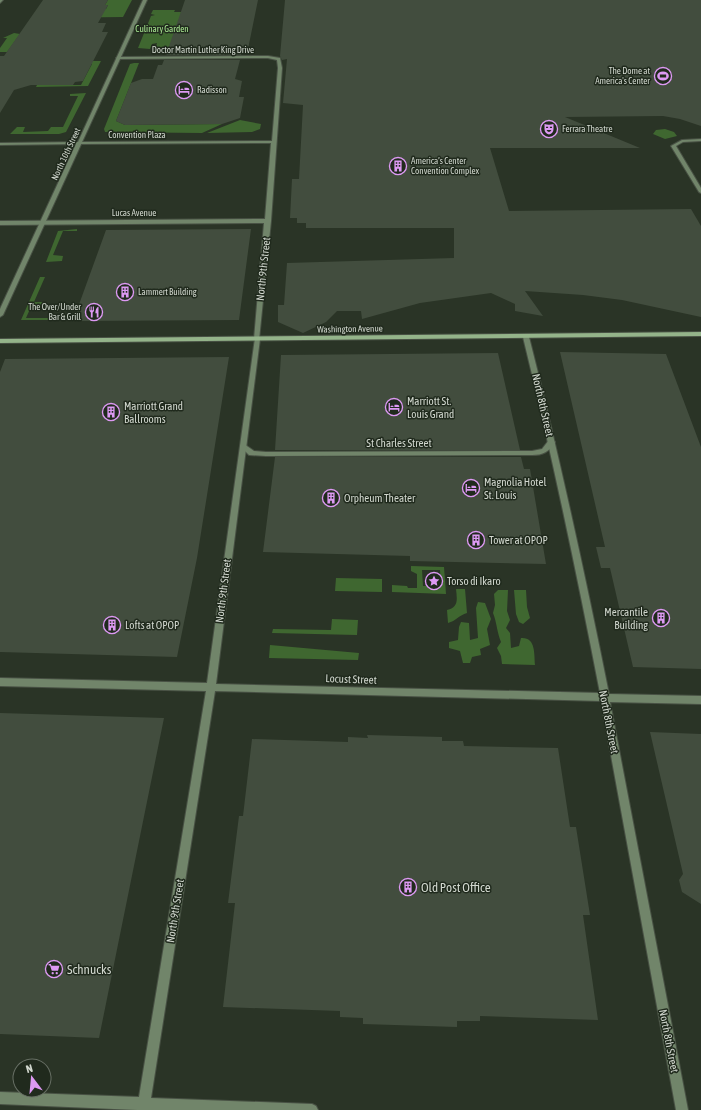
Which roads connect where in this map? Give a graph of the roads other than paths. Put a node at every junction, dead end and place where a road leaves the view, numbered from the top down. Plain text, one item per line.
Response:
1 (145, 0) edge
2 (118, 58) junction
3 (280, 68) joint
4 (701, 140) edge
5 (274, 142) junction
6 (80, 143) junction
7 (0, 144) edge
8 (701, 192) edge
9 (268, 221) junction
10 (0, 222) edge
11 (43, 222) junction
12 (0, 314) edge
13 (701, 334) edge
14 (526, 336) junction
15 (257, 339) junction
16 (0, 341) edge
17 (551, 442) junction
18 (244, 446) junction
19 (0, 682) edge
20 (211, 688) junction
21 (605, 698) junction
22 (701, 700) edge
23 (0, 1098) edge
24 (144, 1106) edge
25 (312, 1110) edge
26 (682, 1110) edge

1 - 2 street, North 10th Street
2 - 3 street, Doctor Martin Luther King Drive
2 - 6 street, North 10th Street
3 - 5 street, North 9th Street
4 - 8 street
5 - 6 street, Convention Plaza
5 - 9 street, North 9th Street
6 - 7 street, Convention Plaza
6 - 11 street, North 10th Street
9 - 11 street, Lucas Avenue
9 - 15 street, North 9th Street
10 - 11 street, Lucas Avenue
11 - 12 street, North 10th Street
13 - 14 main road, Washington Avenue
14 - 15 main road, Washington Avenue
14 - 17 street, North 8th Street
15 - 16 main road, Washington Avenue
15 - 18 street, North 9th Street
17 - 18 street, St Charles Street
17 - 21 street, North 8th Street
18 - 20 street, North 9th Street
19 - 20 street, Locust Street
20 - 21 street, Locust Street
20 - 24 street, North 9th Street
21 - 22 street, Locust Street
21 - 26 street, North 8th Street
23 - 24 street
24 - 25 street

